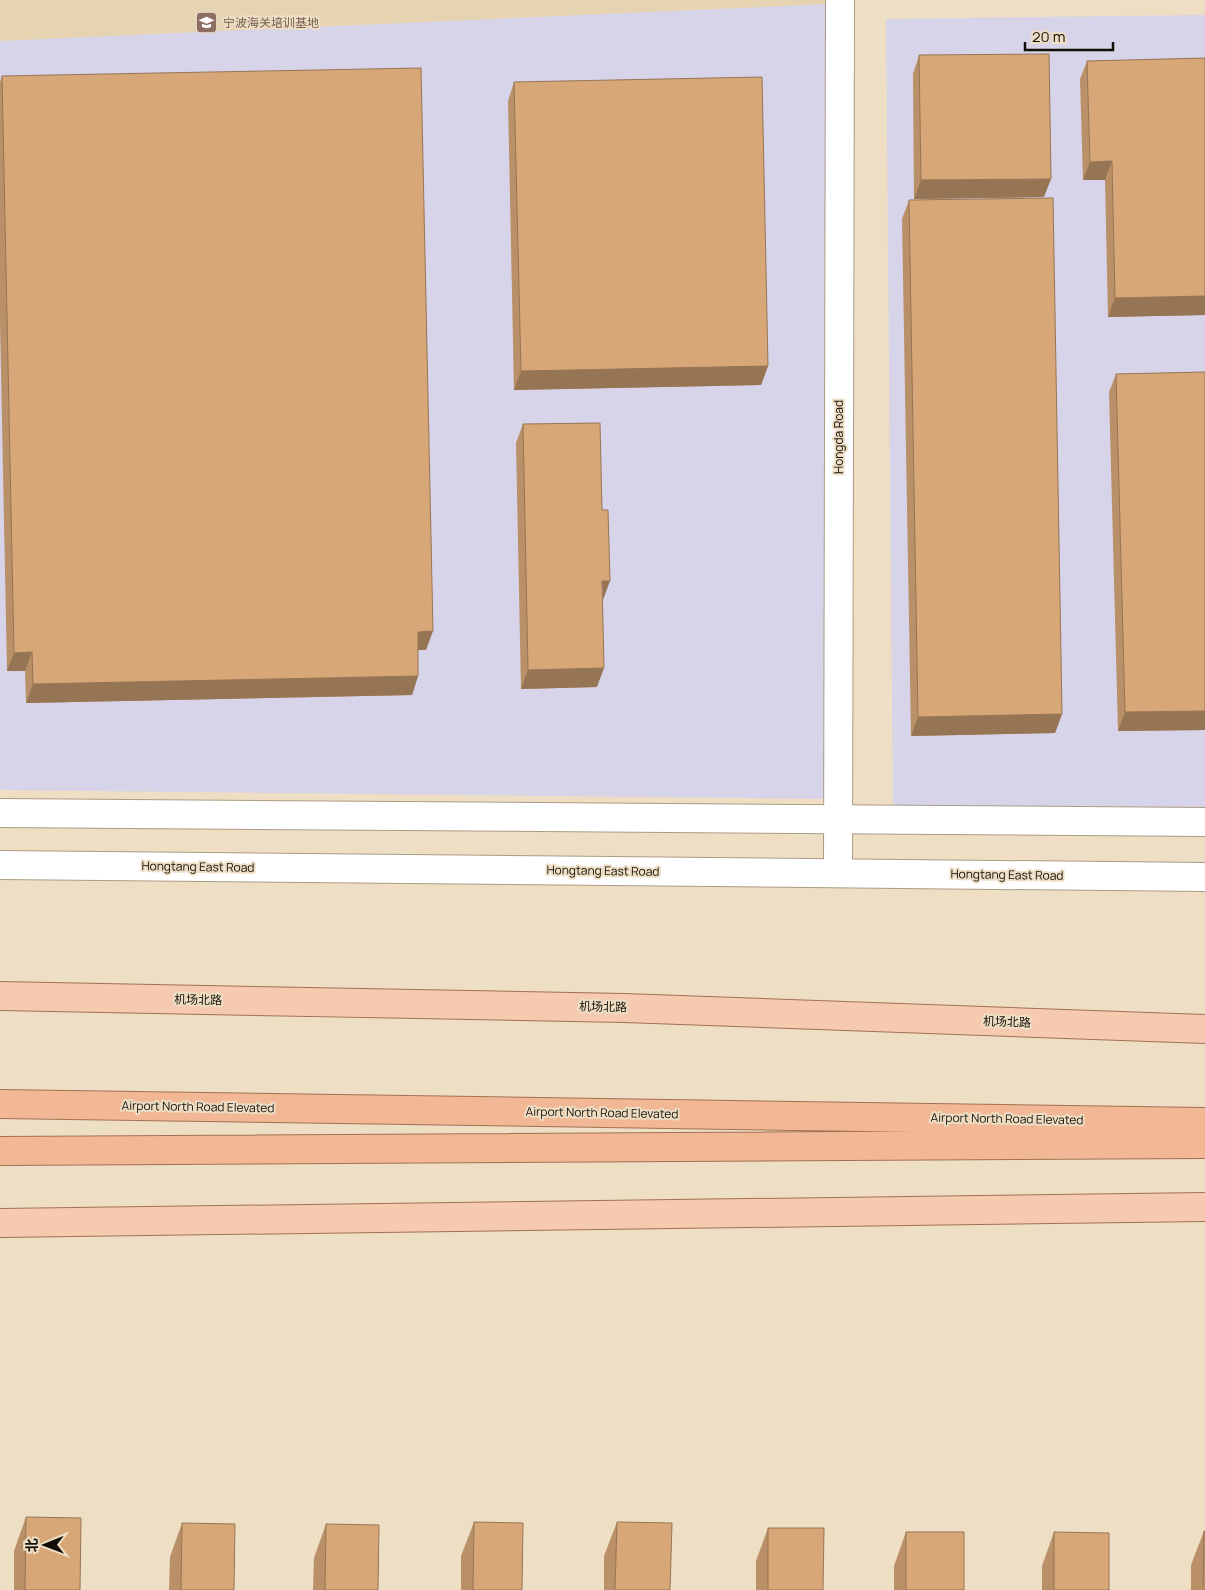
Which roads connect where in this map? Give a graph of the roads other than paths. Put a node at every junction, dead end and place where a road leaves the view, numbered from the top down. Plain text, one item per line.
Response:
1 (840, 0) edge
2 (0, 813) edge
3 (838, 820) junction
4 (1205, 822) edge
5 (0, 865) edge
6 (838, 873) junction
7 (1205, 877) edge
8 (0, 996) edge
9 (1205, 1029) edge
10 (0, 1104) edge
11 (1205, 1122) edge
12 (1205, 1144) edge
13 (0, 1151) edge
14 (1205, 1207) edge
15 (0, 1223) edge

1 - 3 main road, Hongda Road
2 - 3 main road
3 - 4 main road
3 - 6 main road, Hongda Road
5 - 6 main road, Hongtang East Road
6 - 7 main road, Hongtang East Road
8 - 9 main road, 机场北路
10 - 11 highway, Airport North Road Elevated
12 - 13 highway, Airport North Road Elevated
14 - 15 main road

